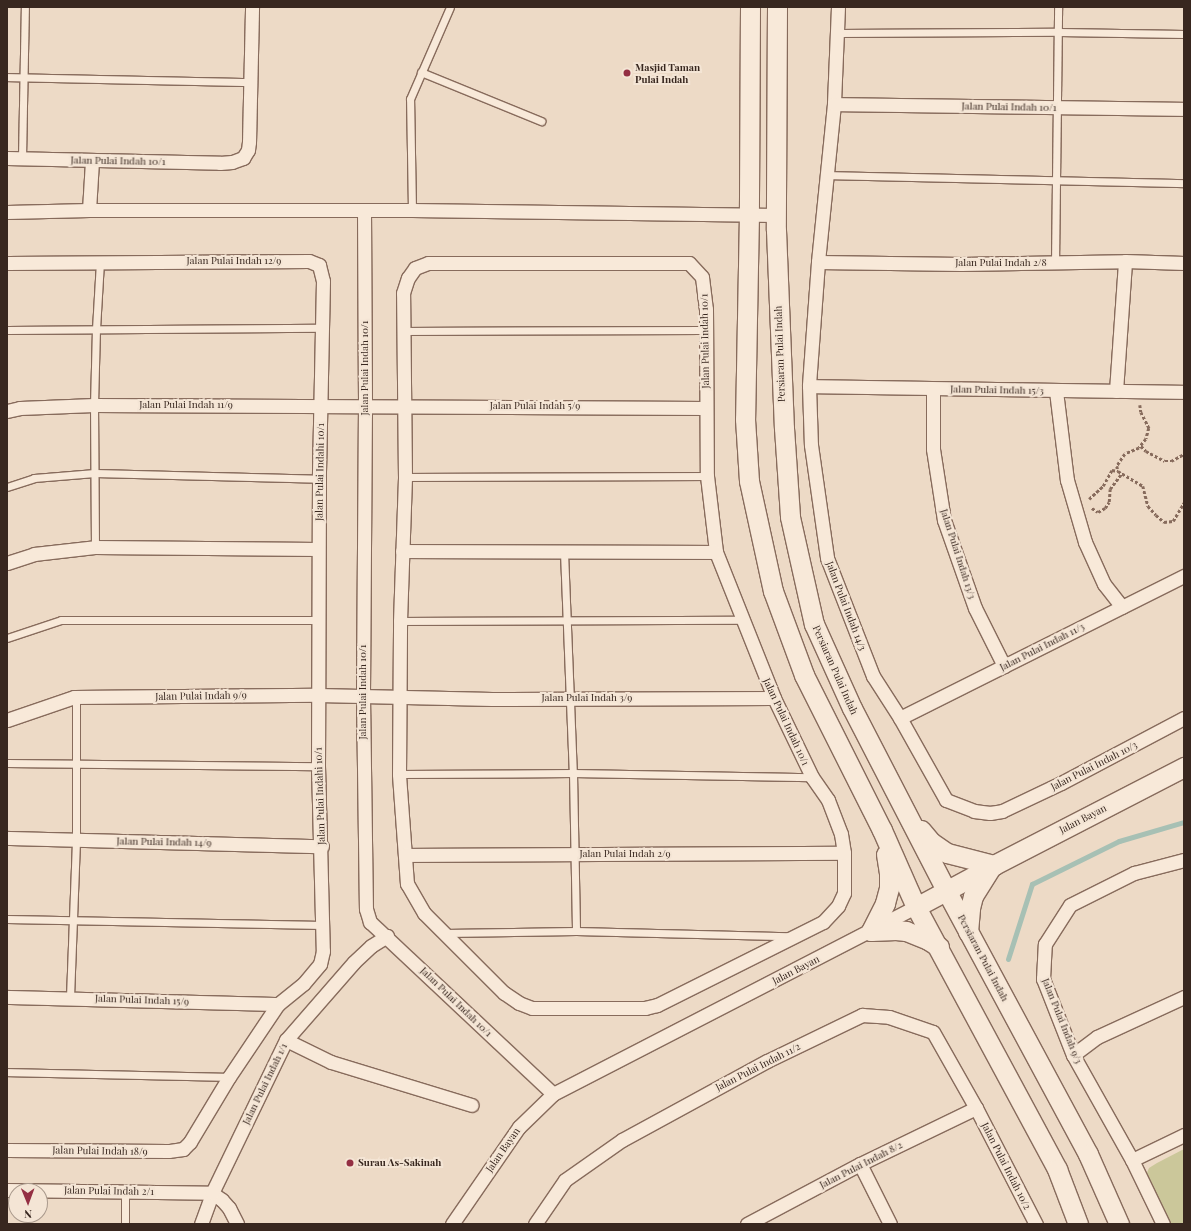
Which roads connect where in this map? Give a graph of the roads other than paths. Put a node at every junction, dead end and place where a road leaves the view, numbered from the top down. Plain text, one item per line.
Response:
1 (25, 7) edge
2 (252, 7) edge
3 (450, 7) edge
4 (750, 7) edge
5 (777, 7) edge
6 (838, 7) edge
7 (1058, 7) edge
8 (1059, 32) junction
9 (838, 33) junction
10 (1184, 34) edge
11 (421, 72) junction
12 (7, 76) edge
13 (24, 76) junction
14 (251, 82) junction
15 (834, 104) junction
16 (1057, 107) junction
17 (1184, 109) edge
18 (541, 121) dead end
19 (7, 158) edge
20 (22, 158) junction
21 (92, 161) junction
22 (827, 175) junction
23 (1056, 180) junction
24 (1184, 183) edge
25 (89, 210) junction
26 (364, 210) junction
27 (412, 210) junction
28 (7, 212) edge
29 (749, 214) junction
30 (776, 215) junction
31 (1125, 261) junction
32 (100, 262) junction
33 (818, 262) junction
34 (7, 263) edge
35 (1054, 263) junction
36 (1184, 263) edge
37 (323, 328) junction
38 (96, 329) junction
39 (7, 330) edge
40 (705, 330) junction
41 (402, 331) junction
42 (809, 386) junction
43 (933, 388) junction
44 (1056, 391) junction
45 (1116, 391) junction
46 (1184, 392) edge
47 (94, 405) junction
48 (321, 405) junction
49 (365, 405) junction
50 (405, 406) junction
51 (706, 408) junction
52 (7, 412) edge
53 (95, 473) junction
54 (707, 476) junction
55 (405, 477) junction
56 (318, 479) junction
57 (7, 487) edge
58 (95, 547) junction
59 (318, 549) junction
60 (402, 551) junction
61 (564, 552) junction
62 (716, 552) junction
63 (7, 563) edge
64 (1184, 576) edge
65 (1122, 607) junction
66 (318, 620) junction
67 (742, 620) junction
68 (400, 621) junction
69 (567, 621) junction
70 (7, 638) edge
71 (1004, 666) junction
72 (318, 695) junction
73 (363, 696) junction
74 (76, 697) junction
75 (399, 698) junction
76 (570, 698) junction
77 (774, 698) junction
78 (900, 718) junction
79 (1184, 718) edge
80 (7, 720) edge
81 (7, 763) edge
82 (77, 764) junction
83 (318, 766) junction
84 (1184, 767) edge
85 (573, 773) junction
86 (399, 774) junction
87 (812, 777) junction
88 (1002, 811) joint
89 (907, 814) junction
90 (882, 830) junction
91 (7, 838) edge
92 (76, 840) junction
93 (322, 846) junction
94 (844, 853) junction
95 (573, 854) junction
96 (405, 855) junction
97 (1184, 860) edge
98 (994, 865) junction
99 (947, 892) junction
100 (916, 907) junction
101 (7, 919) edge
102 (74, 921) junction
103 (323, 924) junction
104 (576, 931) junction
105 (871, 931) junction
106 (968, 932) junction
107 (443, 933) junction
108 (387, 936) junction
109 (795, 936) junction
110 (939, 947) junction
111 (7, 997) edge
112 (1184, 997) edge
113 (70, 998) junction
114 (278, 1004) junction
115 (286, 1040) junction
116 (1073, 1055) junction
117 (7, 1072) edge
118 (229, 1077) junction
119 (553, 1094) junction
120 (472, 1105) dead end
121 (976, 1108) junction
122 (1184, 1135) edge
123 (190, 1142) joint
124 (7, 1150) edge
125 (1132, 1160) junction
126 (860, 1164) junction
127 (7, 1190) edge
128 (125, 1192) junction
129 (212, 1193) junction
130 (125, 1224) edge
131 (201, 1224) edge
132 (237, 1224) edge
133 (452, 1224) edge
134 (535, 1224) edge
135 (747, 1224) edge
136 (890, 1224) edge
137 (1036, 1224) edge
138 (1078, 1224) edge
139 (1119, 1224) edge
140 (1163, 1224) edge

1 - 13 lane
2 - 14 street, Jalan Pulai Indah 10/1
3 - 11 lane
4 - 29 main road
5 - 30 main road, Persiaran Pulai Indah
6 - 9 street
7 - 8 lane
8 - 9 lane
8 - 10 lane
8 - 16 lane
9 - 15 street
11 - 18 lane
11 - 27 lane
12 - 13 lane
13 - 14 lane
13 - 20 lane
14 - 21 street, Jalan Pulai Indah 10/1
15 - 16 street, Jalan Pulai Indah 10/1
15 - 22 street
16 - 17 street, Jalan Pulai Indah 10/1
16 - 23 lane
19 - 20 street, Jalan Pulai Indah 10/1
20 - 21 street, Jalan Pulai Indah 10/1
21 - 25 street
22 - 23 lane
22 - 33 street
23 - 24 lane
23 - 35 lane
25 - 26 street
25 - 28 street
26 - 27 street
26 - 49 street, Jalan Pulai Indah 10/1
27 - 29 street
29 - 30 street
29 - 90 main road
30 - 89 main road, Persiaran Pulai Indah
31 - 35 street, Jalan Pulai Indah 2/8
31 - 36 street, Jalan Pulai Indah 2/8
31 - 45 street
32 - 34 street, Jalan Pulai Indah 12/9
32 - 37 street, Jalan Pulai Indah 12/9
32 - 38 lane
33 - 35 street, Jalan Pulai Indah 2/8
33 - 42 street, Jalan Pulai Indah 14/3
37 - 38 lane
37 - 48 street, Jalan Pulai Indah 12/9
38 - 39 lane
38 - 47 lane
40 - 41 lane
40 - 41 street, Jalan Pulai Indah 10/1
40 - 51 street, Jalan Pulai Indah 10/1
41 - 50 street, Jalan Pulai Indah 10/1
42 - 43 street, Jalan Pulai Indah 15/3
42 - 78 street, Jalan Pulai Indah 14/3
43 - 44 street, Jalan Pulai Indah 15/3
43 - 71 street, Jalan Pulai Indah 13/3
44 - 45 street, Jalan Pulai Indah 15/3
44 - 65 street
45 - 46 street, Jalan Pulai Indah 15/3
47 - 48 street, Jalan Pulai Indah 11/9
47 - 52 street, Jalan Pulai Indah 11/9
47 - 53 lane
48 - 49 street, Jalan Pulai Indah 11/9
48 - 56 street, Jalan Pulai Indahi 10/1
49 - 50 street, Jalan Pulai Indah 5/9
49 - 73 street, Jalan Pulai Indah 10/1
50 - 51 street, Jalan Pulai Indah 5/9
50 - 55 street, Jalan Pulai Indah 10/1
51 - 54 street, Jalan Pulai Indah 10/1
53 - 56 lane
53 - 57 lane
53 - 58 lane
54 - 55 lane
54 - 62 street, Jalan Pulai Indah 10/1
55 - 60 street, Jalan Pulai Indah 10/1
56 - 59 street, Jalan Pulai Indahi 10/1
58 - 59 street
58 - 63 street
59 - 66 street, Jalan Pulai Indahi 10/1
60 - 61 street
60 - 68 street, Jalan Pulai Indah 10/1
61 - 62 street
61 - 69 lane
62 - 67 street, Jalan Pulai Indah 10/1
64 - 65 street, Jalan Pulai Indah 11/3
65 - 71 street, Jalan Pulai Indah 11/3
66 - 70 lane
66 - 72 street, Jalan Pulai Indahi 10/1
67 - 69 lane
67 - 77 street, Jalan Pulai Indah 10/1
68 - 69 lane
68 - 75 street, Jalan Pulai Indah 10/1
69 - 76 lane
71 - 78 street, Jalan Pulai Indah 11/3
72 - 73 street, Jalan Pulai Indah 9/9
72 - 74 street, Jalan Pulai Indah 9/9
72 - 83 street, Jalan Pulai Indahi 10/1
73 - 75 street, Jalan Pulai Indah 9/9
73 - 108 street, Jalan Pulai Indah 10/1
74 - 80 street, Jalan Pulai Indah 9/9
74 - 82 lane
75 - 76 street, Jalan Pulai Indah 3/9
75 - 86 street, Jalan Pulai Indah 10/1
76 - 77 street, Jalan Pulai Indah 3/9
76 - 85 lane
77 - 87 street, Jalan Pulai Indah 10/1
78 - 88 street, Jalan Pulai Indah 14/3
79 - 88 street, Jalan Pulai Indah 10/3
81 - 82 lane
82 - 83 lane
82 - 92 lane
83 - 93 street, Jalan Pulai Indahi 10/1
84 - 98 main road, Jalan Bayan
85 - 86 lane
85 - 87 lane
85 - 95 lane
86 - 96 street, Jalan Pulai Indah 10/1
87 - 94 street, Jalan Pulai Indah 10/1
89 - 98 main road
89 - 99 main road, Persiaran Pulai Indah
90 - 100 main road
90 - 105 main road
91 - 92 street, Jalan Pulai Indah 14/9
92 - 93 street, Jalan Pulai Indah 14/9
92 - 102 lane
93 - 103 street, Jalan Pulai Indahi 10/1
94 - 95 street, Jalan Pulai Indah 2/9
94 - 109 street, Jalan Pulai Indah 10/1
95 - 96 street, Jalan Pulai Indah 2/9
95 - 104 lane
96 - 107 street, Jalan Pulai Indah 10/1
97 - 116 street, Jalan Pulai Indah 9/3
98 - 99 main road, Jalan Bayan
98 - 106 main road
99 - 100 main road, Jalan Bayan
99 - 106 main road, Persiaran Pulai Indah
100 - 105 street, Jalan Bayan
100 - 110 main road
101 - 102 lane
102 - 103 lane
102 - 113 lane
103 - 114 street, Jalan Pulai Indahi 10/1
104 - 107 lane
104 - 109 lane
105 - 110 main road
105 - 119 street, Jalan Bayan
106 - 139 main road, Persiaran Pulai Indah
107 - 109 street
108 - 115 street, Jalan Pulai Indah 1/1
108 - 119 street, Jalan Pulai Indah 10/1
110 - 138 main road
111 - 113 street, Jalan Pulai Indah 15/9
112 - 116 street
113 - 114 street, Jalan Pulai Indah 15/9
114 - 118 street, Jalan Pulai Indahi 10/1
115 - 120 street
115 - 129 street, Jalan Pulai Indah 1/1
116 - 125 street, Jalan Pulai Indah 9/3
117 - 118 lane
118 - 123 street, Jalan Pulai Indahi 10/1
119 - 133 street, Jalan Bayan
121 - 126 street, Jalan Pulai Indah 8/2
121 - 134 street, Jalan Pulai Indah 11/2
121 - 137 street, Jalan Pulai Indah 10/2
122 - 125 street
123 - 124 street, Jalan Pulai Indah 18/9
125 - 140 street, Jalan Pulai Indah 9/3
126 - 135 street, Jalan Pulai Indah 8/2
126 - 136 street
127 - 128 street, Jalan Pulai Indah 2/1
128 - 129 street, Jalan Pulai Indah 2/1
128 - 130 lane
129 - 131 street
129 - 132 street

